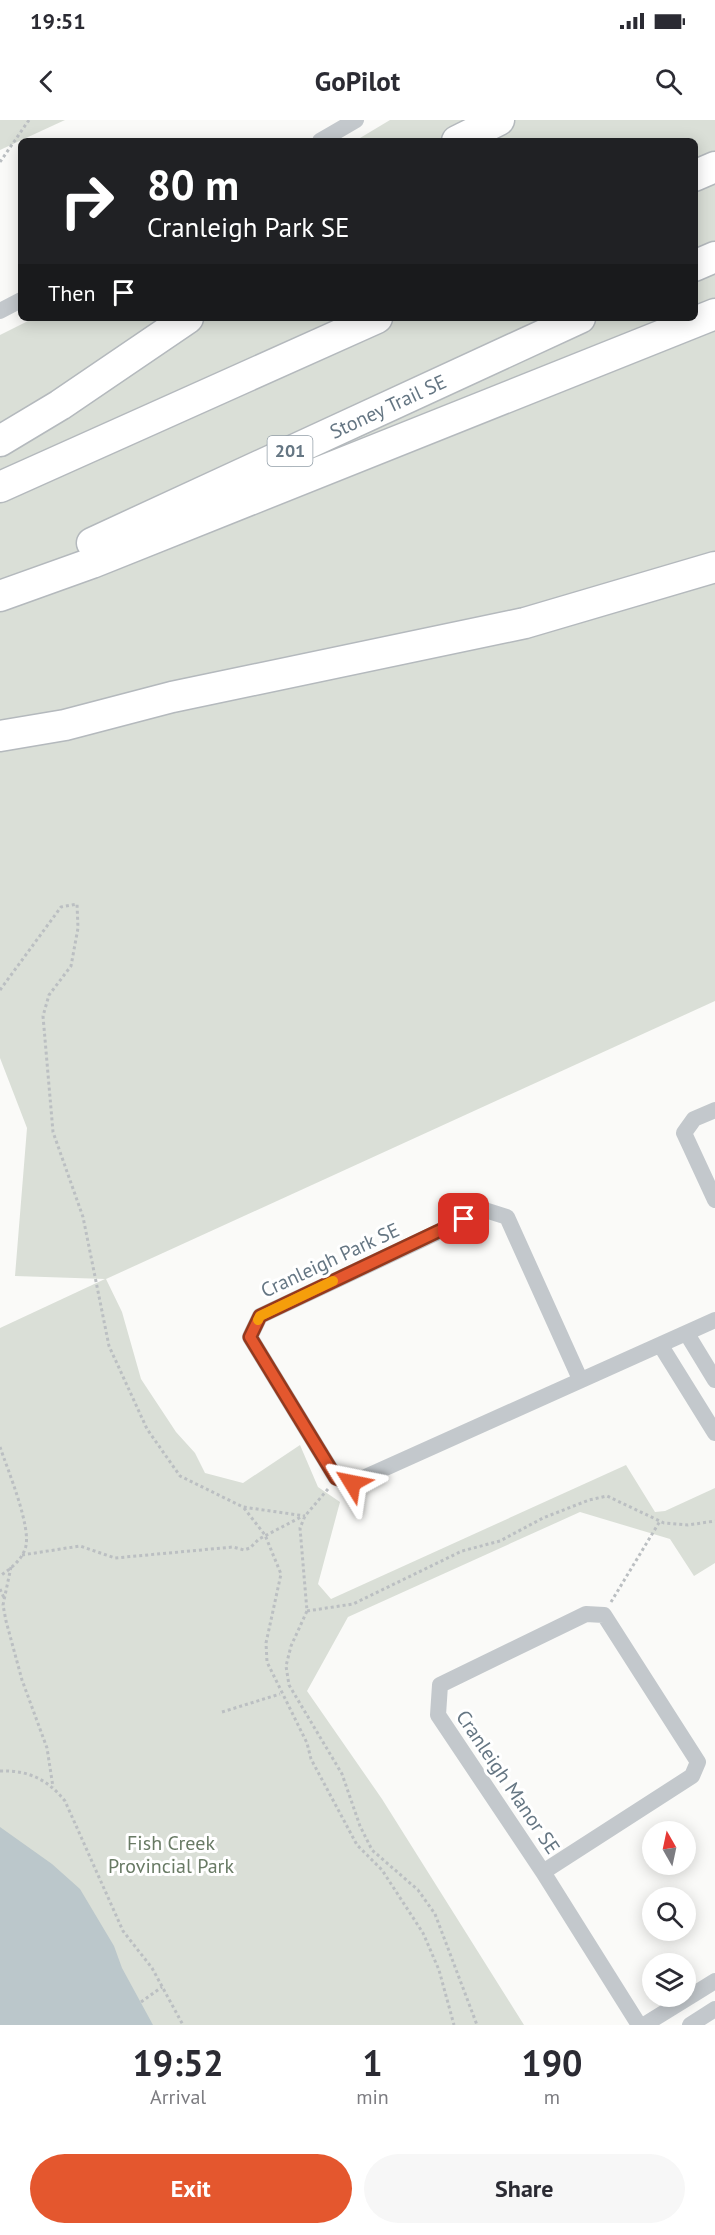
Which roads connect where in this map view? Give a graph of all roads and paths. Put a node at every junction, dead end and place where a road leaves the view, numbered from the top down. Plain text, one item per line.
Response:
1 (29, 120) edge
2 (356, 120) edge
3 (498, 120) edge
4 (325, 138) edge
5 (463, 138) edge
6 (0, 162) edge
7 (715, 167) edge
8 (698, 174) edge
9 (715, 257) edge
10 (698, 264) edge
11 (18, 302) edge
12 (0, 311) edge
13 (715, 314) edge
14 (184, 321) edge
15 (370, 321) edge
16 (574, 321) edge
17 (697, 321) edge
18 (698, 321) edge
19 (0, 441) edge
20 (0, 487) edge
21 (715, 567) edge
22 (0, 586) edge
23 (0, 596) edge
24 (0, 736) edge
25 (0, 990) edge
26 (715, 1110) edge
27 (715, 1200) edge
28 (715, 1320) edge
29 (687, 1334) junction
30 (661, 1346) junction
31 (580, 1379) junction
32 (715, 1380) edge
33 (715, 1433) edge
34 (0, 1447) edge
35 (336, 1478) junction
36 (243, 1507) junction
37 (305, 1516) junction
38 (660, 1521) junction
39 (715, 1521) edge
40 (265, 1535) junction
41 (22, 1555) junction
42 (10, 1567) junction
43 (0, 1576) edge
44 (0, 1589) edge
45 (4, 1599) junction
46 (307, 1611) junction
47 (604, 1615) junction
48 (280, 1694) junction
49 (222, 1712) dead end
50 (0, 1772) edge
51 (53, 1787) junction
52 (543, 1872) junction
53 (715, 1981) edge
54 (162, 1987) junction
55 (141, 2002) dead end
56 (715, 2009) edge
57 (183, 2025) edge
58 (454, 2025) edge
59 (477, 2025) edge
60 (639, 2025) edge
61 (644, 2025) edge
62 (690, 2025) edge

1 - 6 path
2 - 4 street
3 - 5 highway
7 - 8 highway
9 - 10 highway
11 - 12 street
13 - 18 highway
14 - 19 highway
15 - 20 highway
16 - 22 highway, Stoney Trail SE / 201
17 - 23 highway
21 - 24 highway
25 - 36 path
26 - 27 street
28 - 29 street
29 - 30 street
29 - 32 street
30 - 31 street
30 - 33 street
31 - 35 street
31 - 35 street, Cranleigh Park SE
34 - 41 path
35 - 37 path
36 - 37 path
36 - 40 path
37 - 40 path
37 - 46 path
38 - 39 path
38 - 46 path
38 - 47 path
40 - 41 path
40 - 48 path
41 - 42 path
42 - 43 path
42 - 45 path
44 - 45 path
45 - 51 path
46 - 59 path
47 - 52 street, Cranleigh Manor SE
47 - 52 street, Cranleigh Manor SE
48 - 49 path
48 - 58 path
50 - 51 path
51 - 54 path
52 - 60 street, Cranleigh Manor SE
53 - 61 street
54 - 55 path
54 - 57 path
56 - 62 street

